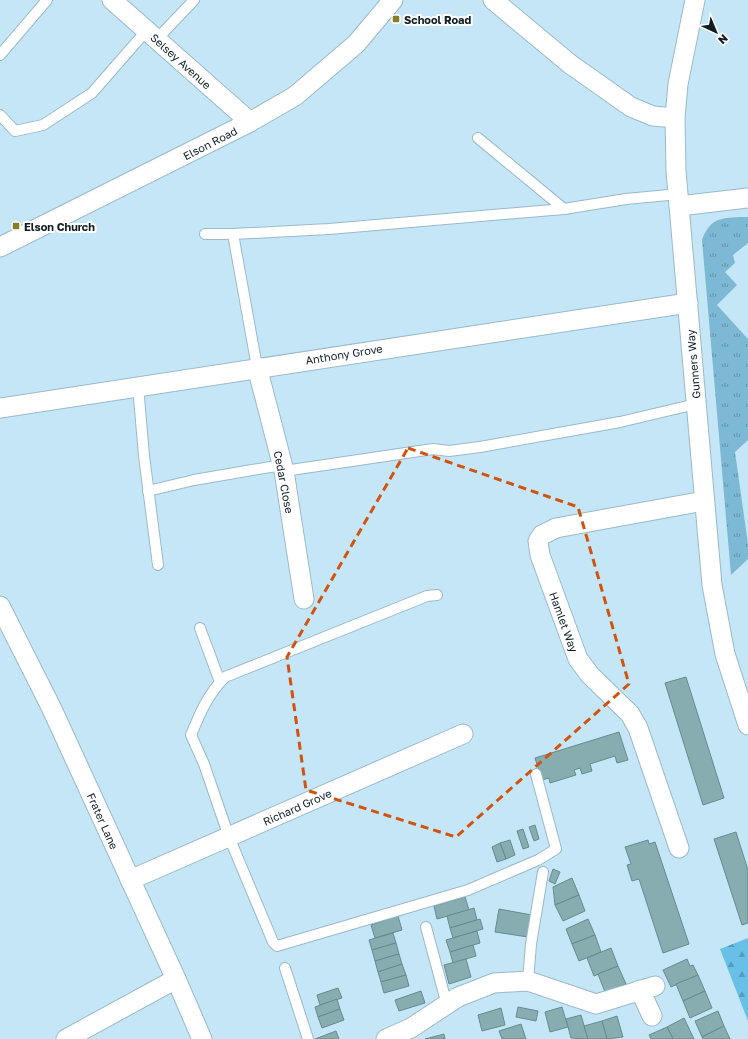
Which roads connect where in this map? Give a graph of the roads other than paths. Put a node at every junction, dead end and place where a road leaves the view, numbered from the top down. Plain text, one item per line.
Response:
1 (47, 0) edge
2 (112, 0) edge
3 (194, 0) edge
4 (393, 0) edge
5 (493, 0) edge
6 (695, 0) edge
7 (152, 34) junction
8 (0, 55) edge
9 (0, 115) edge
10 (675, 118) junction
11 (250, 122) junction
12 (478, 138) dead end
13 (748, 198) edge
14 (679, 200) junction
15 (564, 209) junction
16 (205, 234) dead end
17 (233, 234) junction
18 (0, 247) edge
19 (688, 303) junction
20 (257, 367) junction
21 (138, 386) junction
22 (696, 404) junction
23 (0, 408) edge
24 (283, 468) junction
25 (148, 491) junction
26 (704, 501) junction
27 (158, 565) dead end
28 (437, 595) dead end
29 (304, 599) dead end
30 (0, 606) edge
31 (200, 628) dead end
32 (220, 682) junction
33 (748, 725) edge
34 (463, 734) dead end
35 (536, 774) dead end
36 (229, 838) junction
37 (679, 848) dead end
38 (543, 872) dead end
39 (130, 880) junction
40 (426, 927) dead end
41 (285, 968) dead end
42 (176, 979) junction
43 (528, 981) junction
44 (447, 1004) junction
45 (652, 1016) dead end
46 (95, 1032) edge
47 (66, 1039) edge
48 (202, 1039) edge
49 (308, 1039) edge
50 (386, 1039) edge

1 - 8 lane
2 - 7 street, Selsey Avenue
3 - 7 lane
4 - 11 street, Elson Road
5 - 10 street
6 - 10 street, Gunners Way
7 - 9 lane
7 - 11 street, Selsey Avenue
10 - 14 street, Gunners Way
11 - 18 street, Elson Road
12 - 15 lane
13 - 14 street
14 - 15 lane
14 - 19 street, Gunners Way
15 - 17 lane
16 - 17 lane
17 - 20 lane
19 - 20 street, Anthony Grove
19 - 22 street, Gunners Way
20 - 21 street, Anthony Grove
20 - 24 street, Cedar Close
21 - 23 street, Anthony Grove
21 - 25 lane
22 - 24 lane
22 - 26 street, Gunners Way
24 - 25 lane
24 - 29 street, Cedar Close
25 - 27 lane
26 - 33 street, Gunners Way
26 - 37 street, Hamlet Way
28 - 32 lane
30 - 39 street, Frater Lane
31 - 32 lane
32 - 36 lane
34 - 36 street, Richard Grove
35 - 36 lane
36 - 39 street, Richard Grove
38 - 43 lane
39 - 42 street, Frater Lane
40 - 44 lane
41 - 49 lane
42 - 46 street
42 - 48 street, Frater Lane
43 - 44 street
43 - 45 street
44 - 50 street
46 - 47 street

